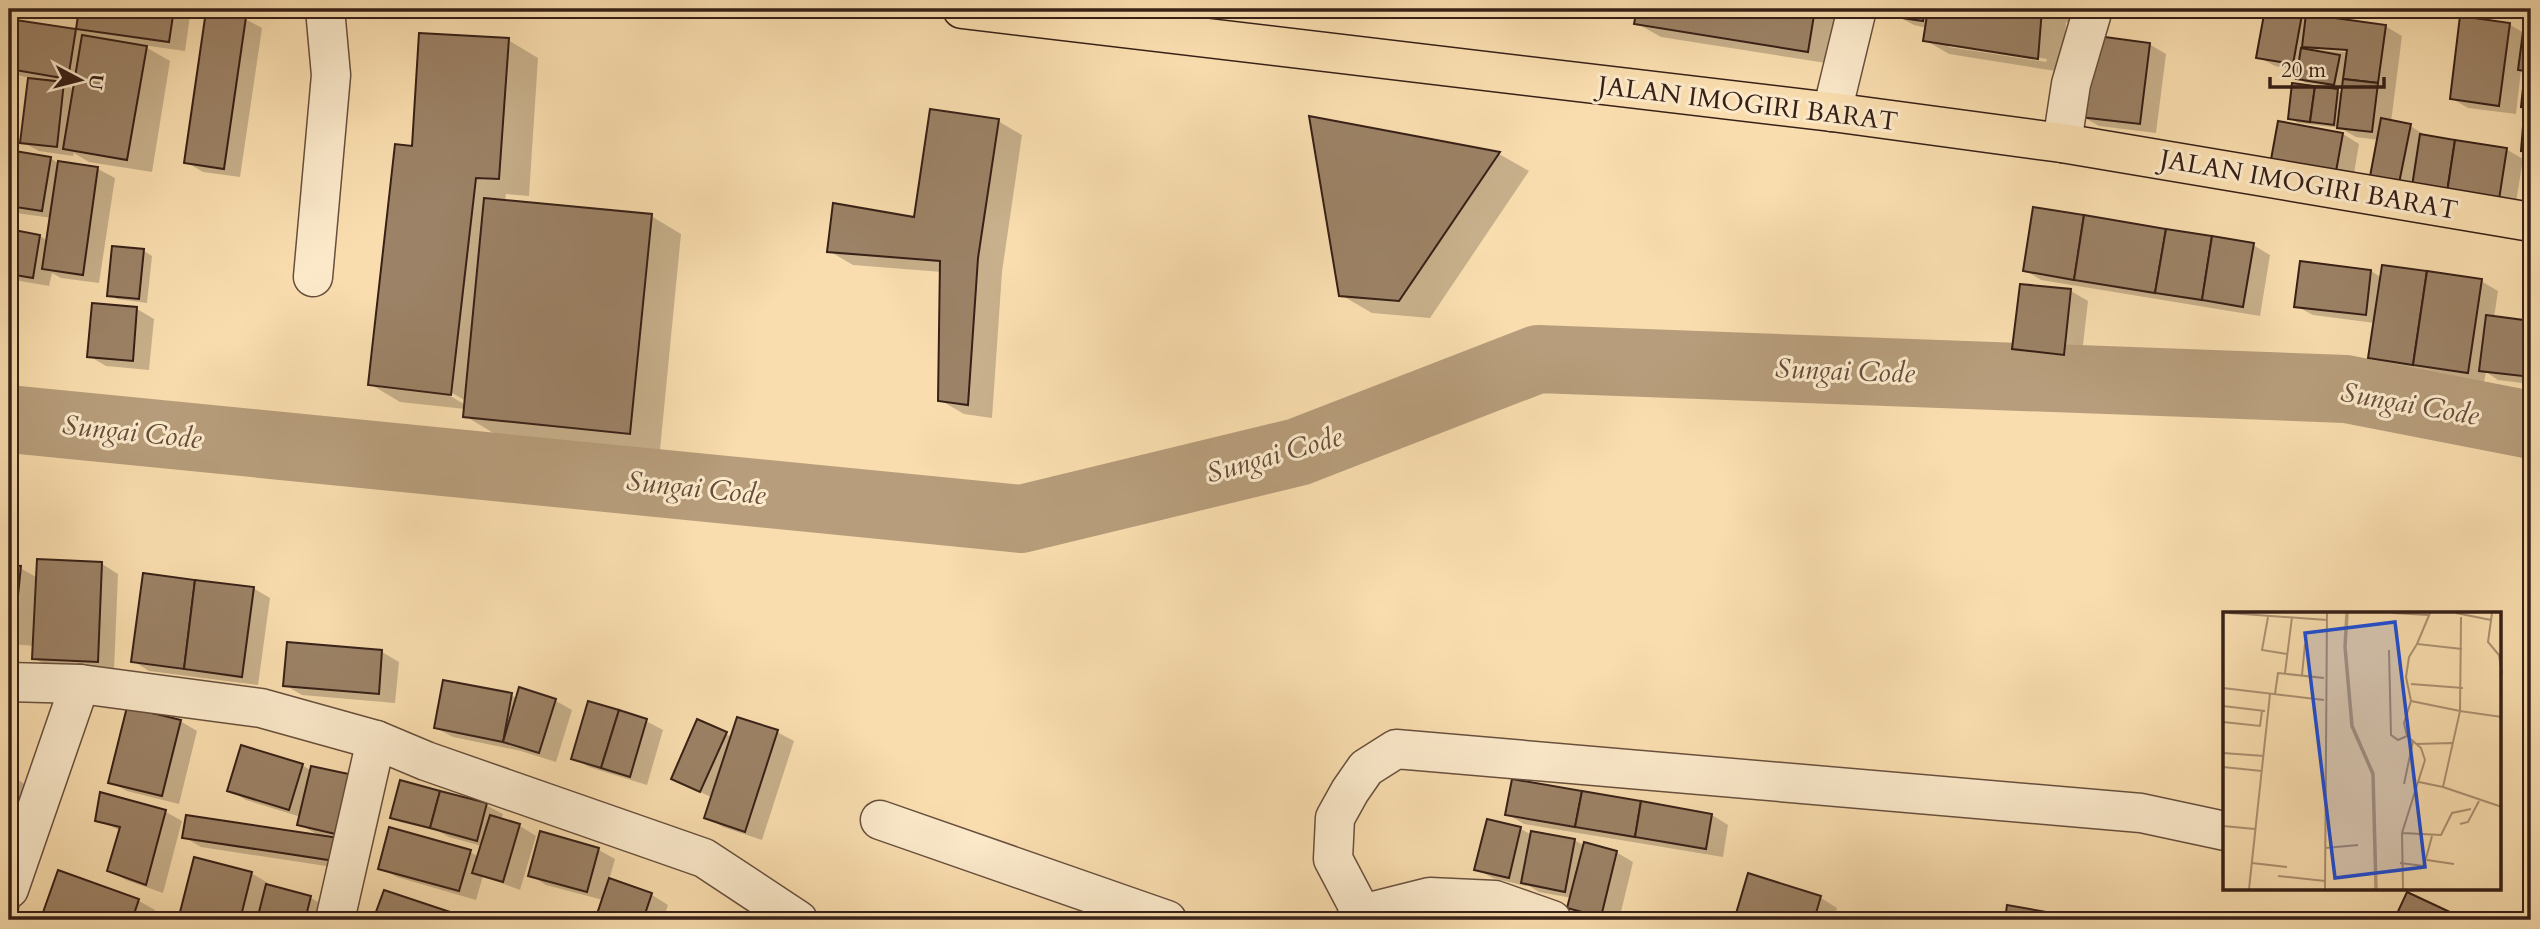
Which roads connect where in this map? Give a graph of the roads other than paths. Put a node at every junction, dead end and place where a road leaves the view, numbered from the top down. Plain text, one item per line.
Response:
1 (325, 9) edge
2 (962, 9) edge
3 (1857, 9) edge
4 (2093, 9) edge
5 (1832, 113) junction
6 (2062, 143) junction
7 (2531, 222) edge
8 (313, 276) dead end
9 (9, 682) edge
10 (80, 684) junction
11 (376, 740) junction
12 (880, 820) dead end
13 (2223, 831) edge
14 (9, 888) edge
15 (1358, 917) edge
16 (335, 920) edge
17 (798, 920) edge
18 (1167, 920) edge
19 (1552, 920) edge

1 - 8 street
2 - 5 main road, JALAN IMOGIRI BARAT
3 - 5 street
4 - 6 street
5 - 6 main road, JALAN IMOGIRI BARAT
6 - 7 main road, JALAN IMOGIRI BARAT
9 - 10 street
10 - 11 street
10 - 14 street
11 - 16 street
11 - 17 street
12 - 18 street
13 - 15 street
15 - 19 street

